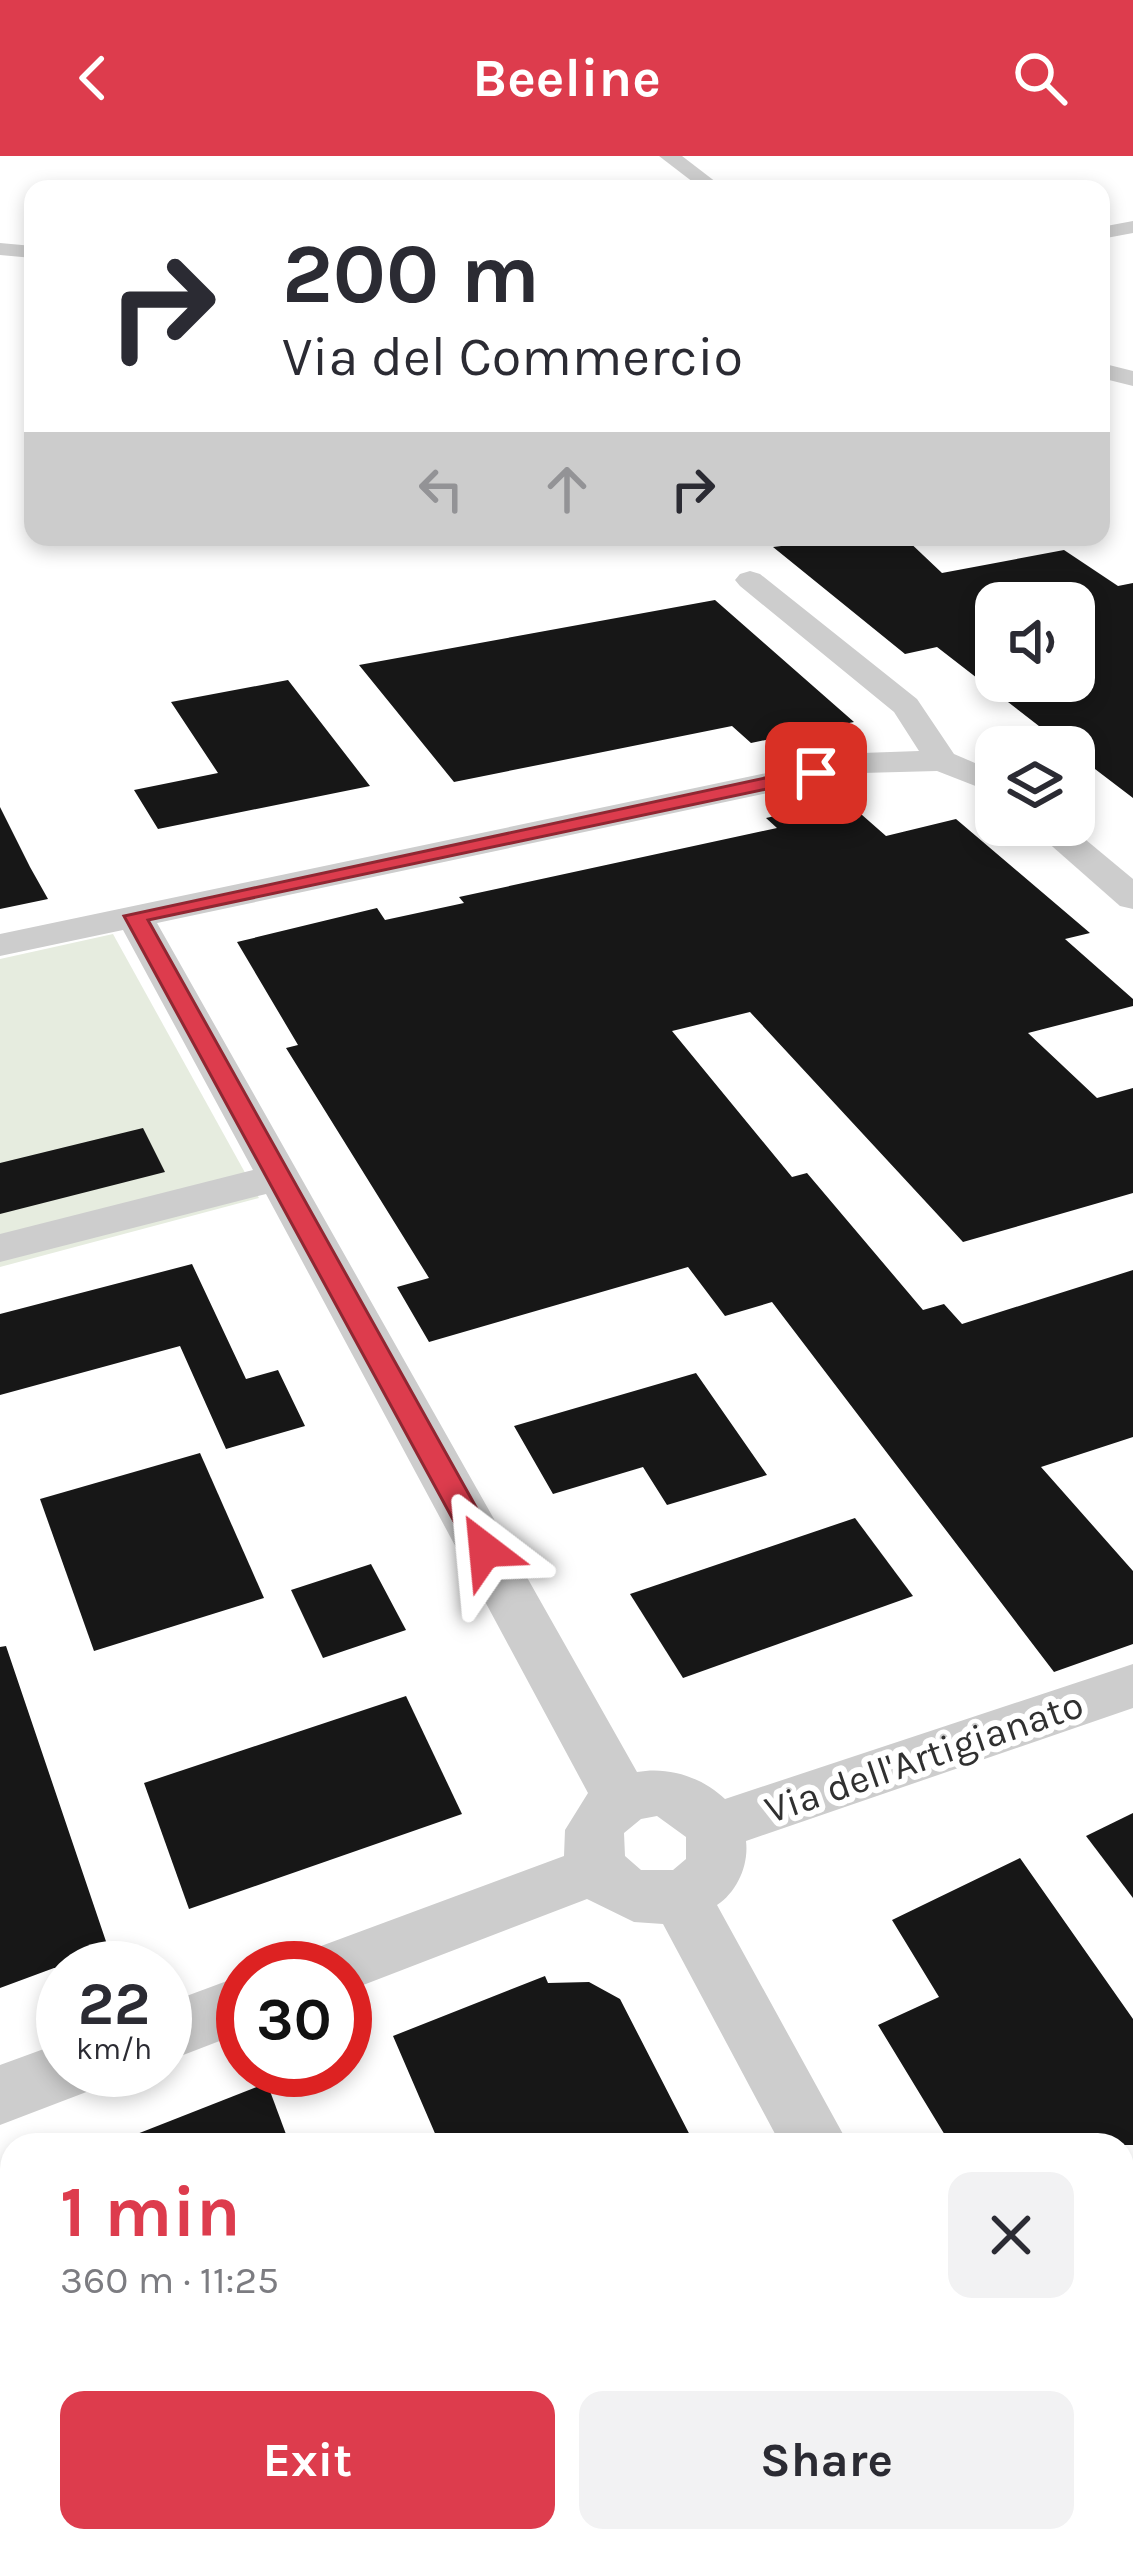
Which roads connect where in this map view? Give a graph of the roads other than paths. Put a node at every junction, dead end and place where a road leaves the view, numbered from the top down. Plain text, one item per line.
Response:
1 (669, 156) edge
2 (702, 180) edge
3 (750, 580) dead end
4 (942, 761) junction
5 (975, 775) edge
6 (1071, 846) edge
7 (1133, 898) edge
8 (135, 916) junction
9 (0, 945) edge
10 (280, 1178) junction
11 (0, 1248) edge
12 (1133, 1686) edge
13 (621, 1798) junction
14 (715, 1827) junction
15 (598, 1869) junction
16 (679, 1895) junction
17 (372, 1954) edge
18 (36, 2081) edge
19 (0, 2095) edge
20 (809, 2133) edge

1 - 2 street
3 - 4 street
4 - 5 street
4 - 8 street
6 - 7 street
8 - 9 street
8 - 10 street
10 - 11 street
10 - 13 street
12 - 14 street, Via dell'Artigianato
13 - 14 street
13 - 15 street
14 - 16 street
15 - 16 street
15 - 17 street
16 - 20 street
18 - 19 street

